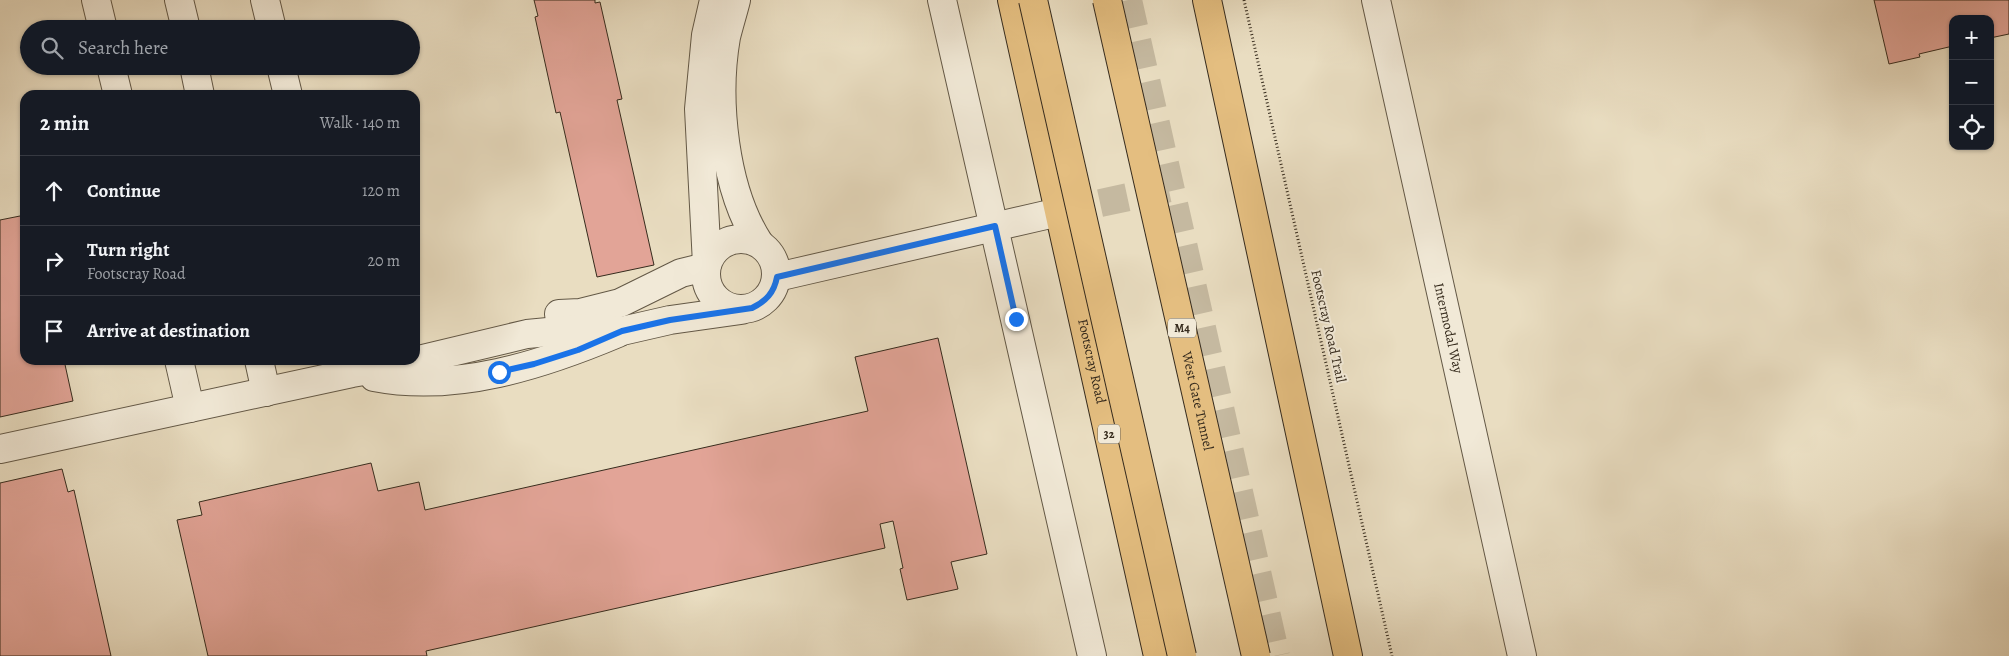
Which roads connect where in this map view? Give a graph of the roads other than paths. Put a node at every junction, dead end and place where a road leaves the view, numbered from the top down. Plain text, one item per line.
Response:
1 (96, 0) edge
2 (179, 0) edge
3 (265, 0) edge
4 (714, 0) edge
5 (736, 0) edge
6 (942, 0) edge
7 (1012, 0) edge
8 (1033, 0) edge
9 (1106, 0) edge
10 (1207, 0) edge
11 (1376, 0) edge
12 (101, 20) edge
13 (184, 20) edge
14 (270, 20) edge
15 (113, 75) edge
16 (196, 75) edge
17 (283, 75) edge
18 (117, 90) edge
19 (199, 90) edge
20 (287, 90) edge
21 (1059, 212) junction
22 (995, 226) junction
23 (758, 243) junction
24 (707, 265) junction
25 (777, 277) junction
26 (741, 310) junction
27 (420, 346) edge
28 (420, 360) edge
29 (180, 365) edge
30 (260, 365) edge
31 (397, 365) edge
32 (351, 367) edge
33 (266, 392) junction
34 (190, 408) junction
35 (0, 449) edge
36 (1094, 654) edge
37 (1158, 656) edge
38 (1182, 656) edge
39 (1256, 656) edge
40 (1348, 656) edge
41 (1522, 656) edge

1 - 12 street
2 - 13 street
3 - 14 street
4 - 24 street
5 - 23 street
6 - 22 street
7 - 21 main road, Footscray Road / 32
8 - 38 main road, bridge
9 - 39 main road, West Gate Tunnel / M4, bridge
10 - 40 main road
11 - 41 street, Intermodal Way
15 - 18 street
16 - 19 street
17 - 20 street
21 - 22 street
21 - 37 main road, Footscray Road / 32
22 - 25 street
22 - 36 street
23 - 24 street
23 - 25 street
24 - 26 street
24 - 27 street
25 - 26 street
26 - 28 street
29 - 34 street
30 - 33 street
31 - 32 street
32 - 33 street
33 - 34 street
34 - 35 street

